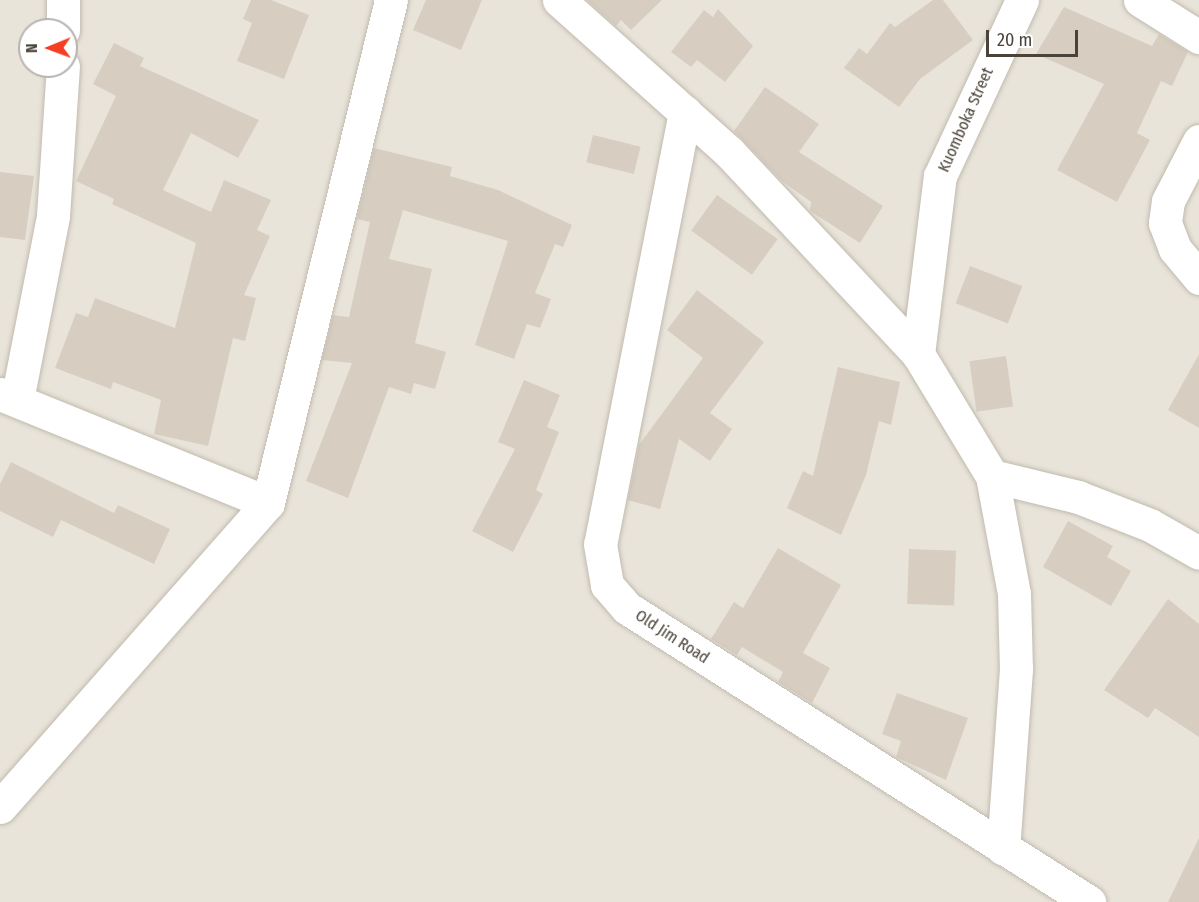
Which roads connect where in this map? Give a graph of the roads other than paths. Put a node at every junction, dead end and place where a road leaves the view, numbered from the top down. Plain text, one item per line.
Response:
1 (63, 0) edge
2 (392, 0) edge
3 (559, 0) edge
4 (1022, 0) edge
5 (1140, 0) edge
6 (63, 18) edge
7 (1199, 37) edge
8 (62, 78) edge
9 (685, 112) junction
10 (1199, 141) edge
11 (1199, 278) edge
12 (918, 354) junction
13 (8, 397) edge
14 (992, 476) junction
15 (268, 503) junction
16 (1199, 553) edge
17 (0, 807) edge
18 (1003, 849) junction
19 (1089, 902) edge

1 - 6 street
2 - 15 street
3 - 9 street
4 - 12 street, Kuomboka Street
5 - 7 street
8 - 13 street
9 - 12 street
9 - 18 street, Old Jim Road
10 - 11 street
12 - 14 street
13 - 15 street
14 - 16 street
14 - 18 street
15 - 17 street
18 - 19 street, Old Jim Road

